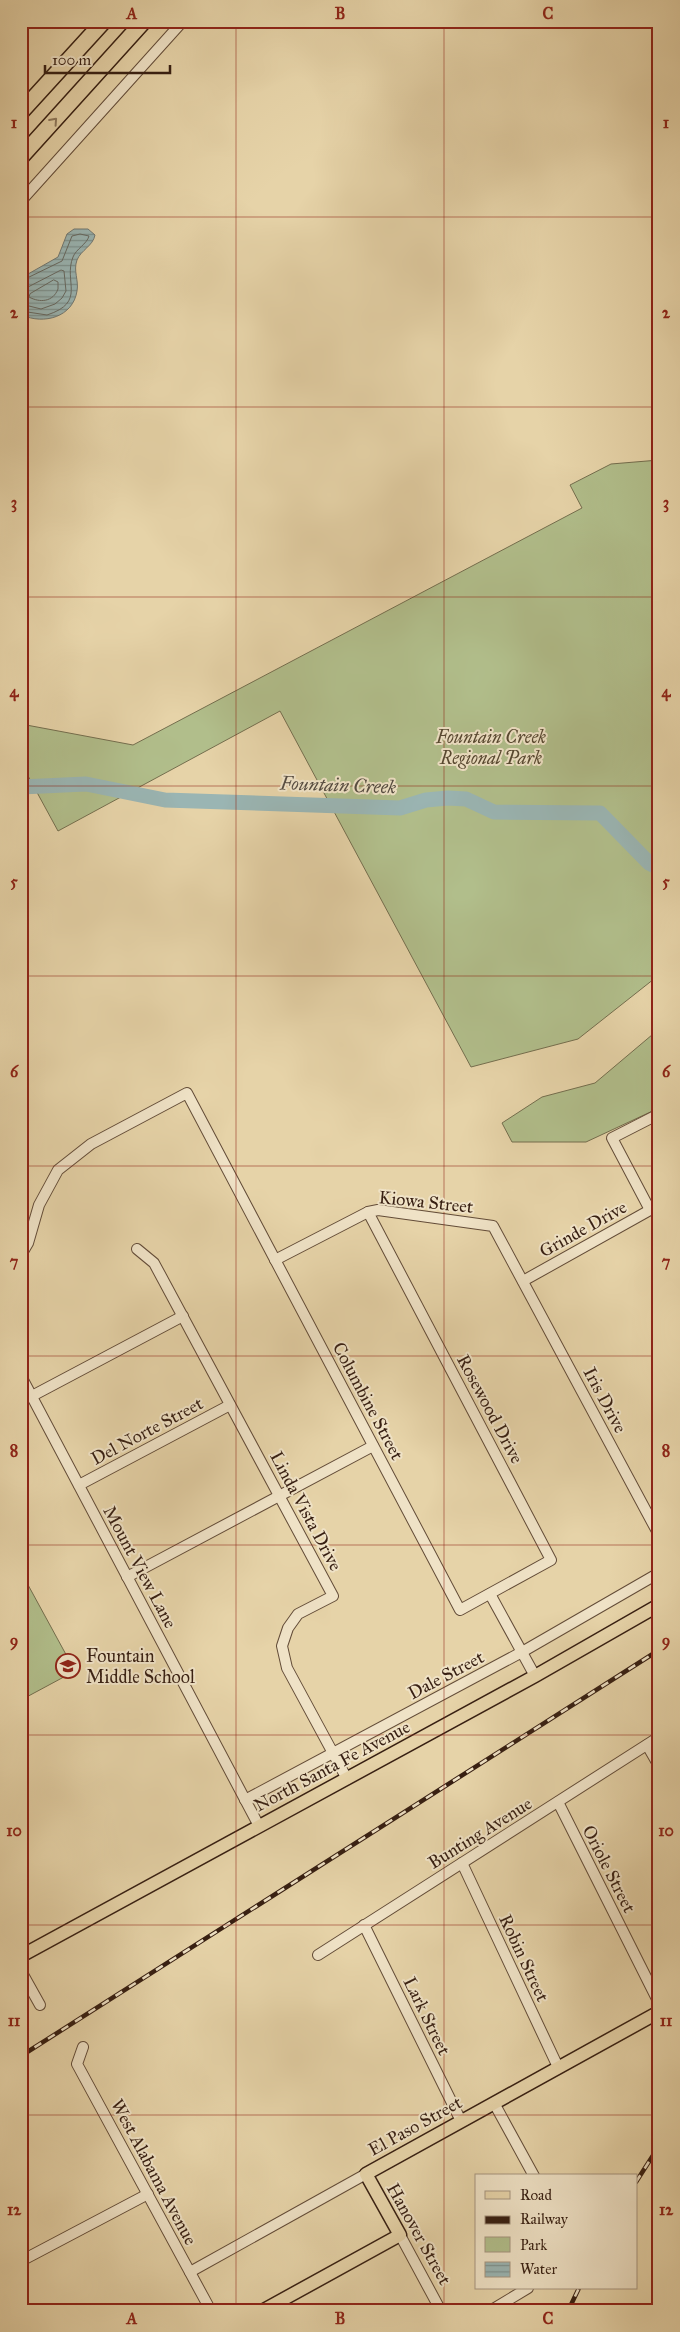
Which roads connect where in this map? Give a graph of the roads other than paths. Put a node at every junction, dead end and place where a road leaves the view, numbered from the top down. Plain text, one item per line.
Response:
1 (104, 21) edge
2 (144, 21) edge
3 (182, 21) edge
4 (21, 112) edge
5 (21, 157) edge
6 (21, 201) edge
7 (659, 1114) edge
8 (654, 1207) edge
9 (368, 1212) junction
10 (137, 1249) dead end
11 (21, 1254) edge
12 (275, 1260) junction
13 (523, 1281) junction
14 (183, 1316) junction
15 (21, 1376) edge
16 (32, 1396) junction
17 (230, 1405) junction
18 (373, 1446) junction
19 (79, 1485) junction
20 (280, 1496) junction
21 (659, 1535) edge
22 (659, 1573) edge
23 (127, 1577) junction
24 (490, 1594) junction
25 (659, 1605) edge
26 (522, 1652) junction
27 (535, 1676) junction
28 (659, 1737) edge
29 (647, 1744) junction
30 (333, 1754) junction
31 (659, 1766) edge
32 (347, 1779) junction
33 (245, 1800) junction
34 (558, 1802) junction
35 (259, 1826) junction
36 (462, 1863) junction
37 (364, 1925) junction
38 (318, 1955) dead end
39 (21, 1956) edge
40 (21, 1971) edge
41 (659, 2003) edge
42 (40, 2005) dead end
43 (659, 2012) edge
44 (83, 2047) dead end
45 (558, 2067) junction
46 (494, 2103) junction
47 (461, 2121) junction
48 (366, 2174) junction
49 (533, 2174) edge
50 (148, 2194) junction
51 (400, 2235) junction
52 (21, 2261) edge
53 (190, 2272) junction
54 (525, 2290) edge
55 (211, 2311) edge
56 (262, 2311) edge
57 (441, 2311) edge
58 (490, 2311) edge

1 - 4 highway
5 -> 2 highway
3 - 6 street
7 - 8 street
8 - 13 street, Grinde Drive
9 - 12 street, Kiowa Street
9 - 13 street, Kiowa Street
9 - 24 street, Rosewood Drive
10 - 14 street, Linda Vista Drive
11 - 12 street, Columbine Street
12 - 18 street, Columbine Street
13 - 21 street, Iris Drive
14 - 16 street
14 - 17 street, Linda Vista Drive
15 - 16 street, Mount View Lane
16 - 19 street, Mount View Lane
17 - 19 street, Del Norte Street
17 - 20 street, Linda Vista Drive
18 - 20 street
18 - 24 street, Columbine Street
19 - 23 street, Mount View Lane
20 - 23 street
20 - 30 street, Linda Vista Drive
22 - 26 street, Dale Street
23 - 33 street, Mount View Lane
24 - 26 street
25 - 27 main road, North Santa Fe Avenue
26 - 27 street
26 - 30 street, Dale Street
27 - 32 main road, North Santa Fe Avenue
28 - 29 street, Bunting Avenue
29 - 31 street
29 - 34 street, Bunting Avenue
30 - 32 street, Linda Vista Drive
30 - 33 street, Dale Street
32 - 35 main road, North Santa Fe Avenue
33 - 35 street, Mount View Lane
34 - 36 street, Bunting Avenue
34 - 41 street, Oriole Street
35 - 39 main road, North Santa Fe Avenue
36 - 37 street, Bunting Avenue
36 - 45 street, Robin Street
37 - 38 street, Bunting Avenue
37 - 47 street, Lark Street
40 - 42 street
43 - 45 main road, El Paso Street
44 - 50 street, West Alabama Avenue
45 - 46 main road, El Paso Street
46 - 47 main road, El Paso Street
46 - 49 street
47 - 48 main road, El Paso Street
48 - 51 main road, Hanover Street
48 - 53 street, El Paso Street
50 - 52 street
50 - 53 street, West Alabama Avenue
51 - 56 main road
51 - 57 street, Hanover Street
53 - 55 street, West Alabama Avenue
54 - 58 street

